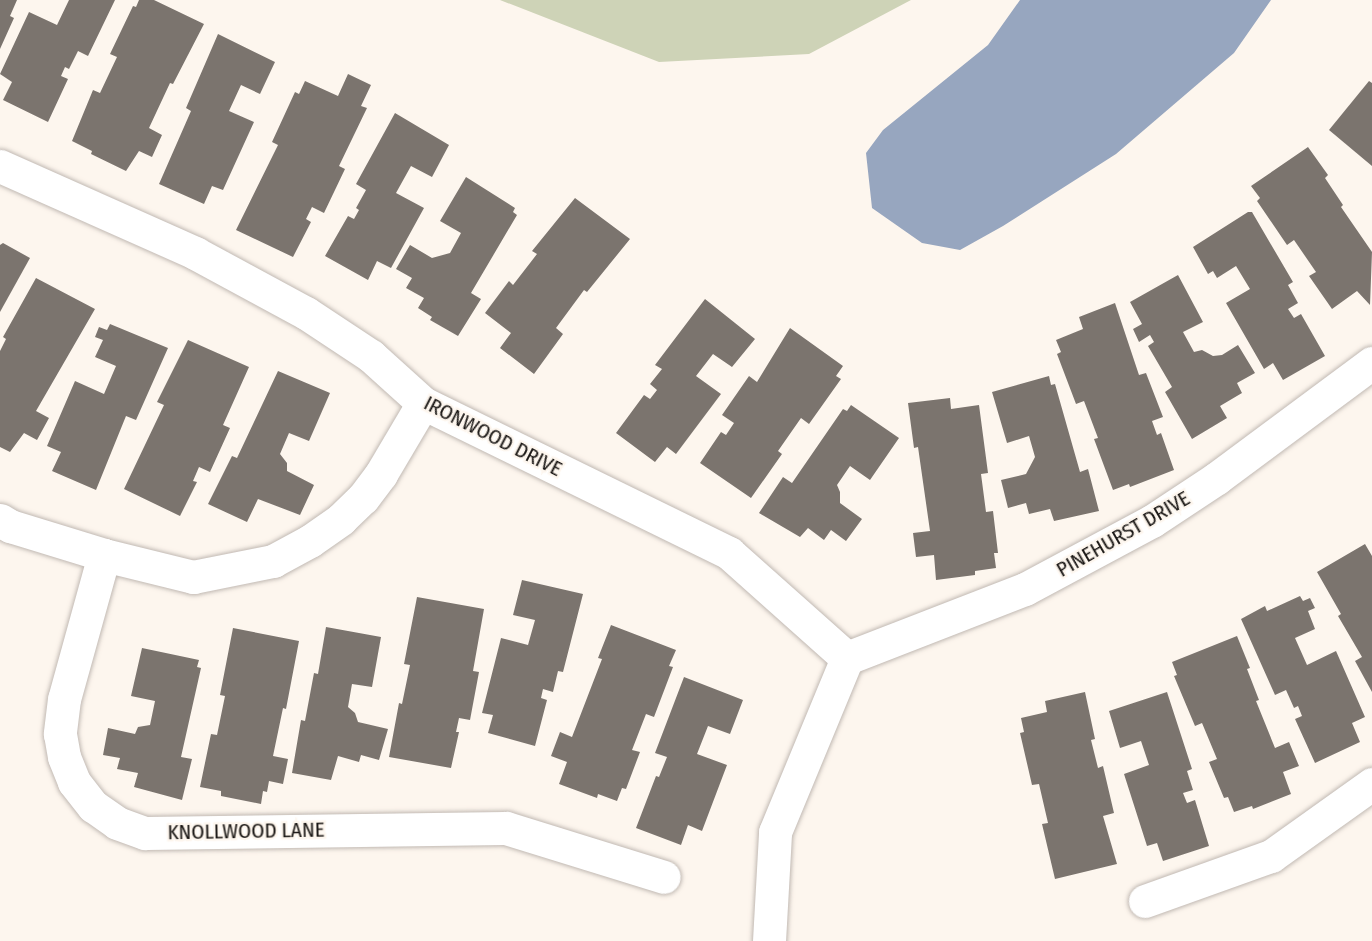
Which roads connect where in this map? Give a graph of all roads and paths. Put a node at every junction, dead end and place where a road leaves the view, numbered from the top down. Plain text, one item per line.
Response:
1 (0, 166) edge
2 (1372, 363) edge
3 (423, 403) junction
4 (0, 520) edge
5 (104, 555) junction
6 (847, 658) junction
7 (1372, 784) edge
8 (664, 877) dead end
9 (1145, 901) dead end
10 (768, 941) edge

1 - 3 street, IRONWOOD DRIVE
2 - 6 street, PINEHURST DRIVE
3 - 5 street
3 - 6 street, IRONWOOD DRIVE
4 - 5 street
5 - 8 street, KNOLLWOOD LANE
6 - 10 street
7 - 9 street

